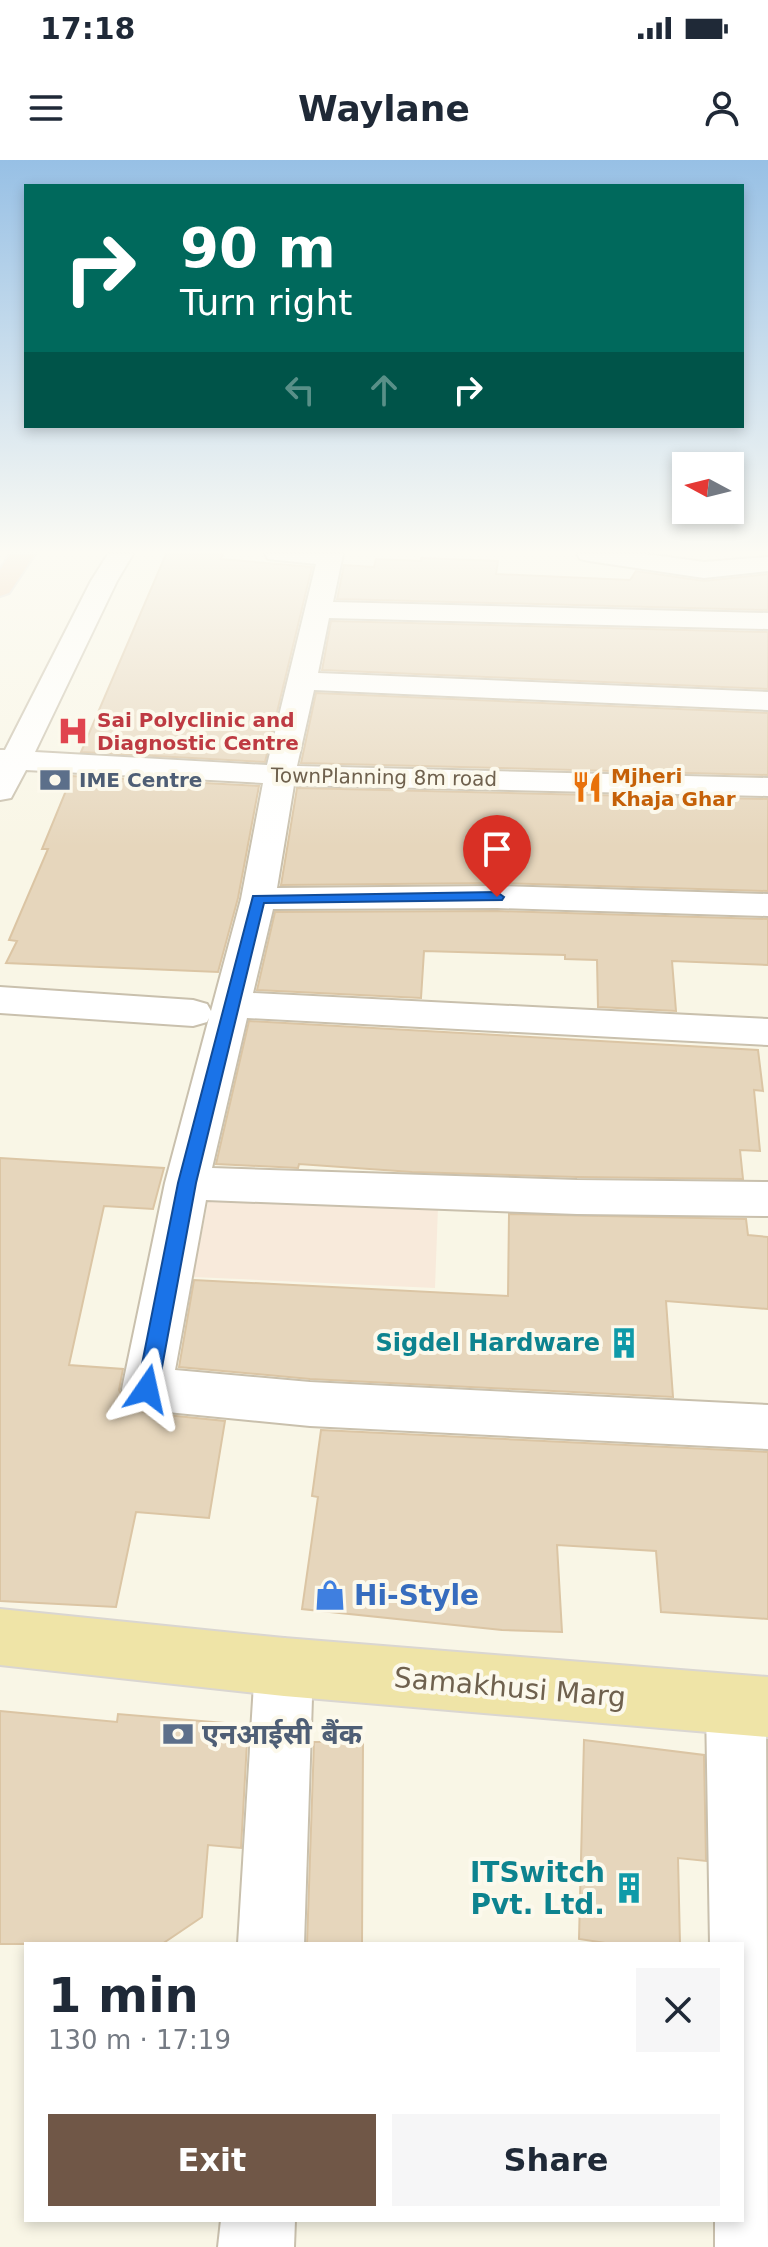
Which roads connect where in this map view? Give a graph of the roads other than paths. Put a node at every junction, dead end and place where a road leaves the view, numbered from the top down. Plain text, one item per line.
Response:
1 (66, 651) edge
2 (308, 651) edge
3 (300, 681) junction
4 (768, 701) edge
5 (7, 760) edge
6 (280, 775) junction
7 (768, 787) edge
8 (0, 791) edge
9 (258, 899) junction
10 (768, 905) edge
11 (0, 1000) edge
12 (212, 1009) junction
13 (768, 1032) edge
14 (187, 1183) junction
15 (768, 1199) edge
16 (768, 1427) edge
17 (0, 1637) edge
18 (284, 1667) junction
19 (752, 1707) edge
20 (271, 1942) edge
21 (258, 2222) edge
22 (256, 2247) edge
23 (753, 2247) edge

1 - 5 street
2 - 3 street
3 - 4 street
3 - 6 street
5 - 6 street, TownPlanning 8m road
5 - 8 street
6 - 7 street, TownPlanning 8m road
6 - 9 street
9 - 10 street
9 - 12 street
11 - 12 street
12 - 13 street
12 - 14 street
14 - 15 street
14 - 16 street
17 - 18 main road, Samakhusi Marg
18 - 19 main road, Samakhusi Marg
18 - 20 street
19 - 23 street, Samakhusi Marg
21 - 22 street

